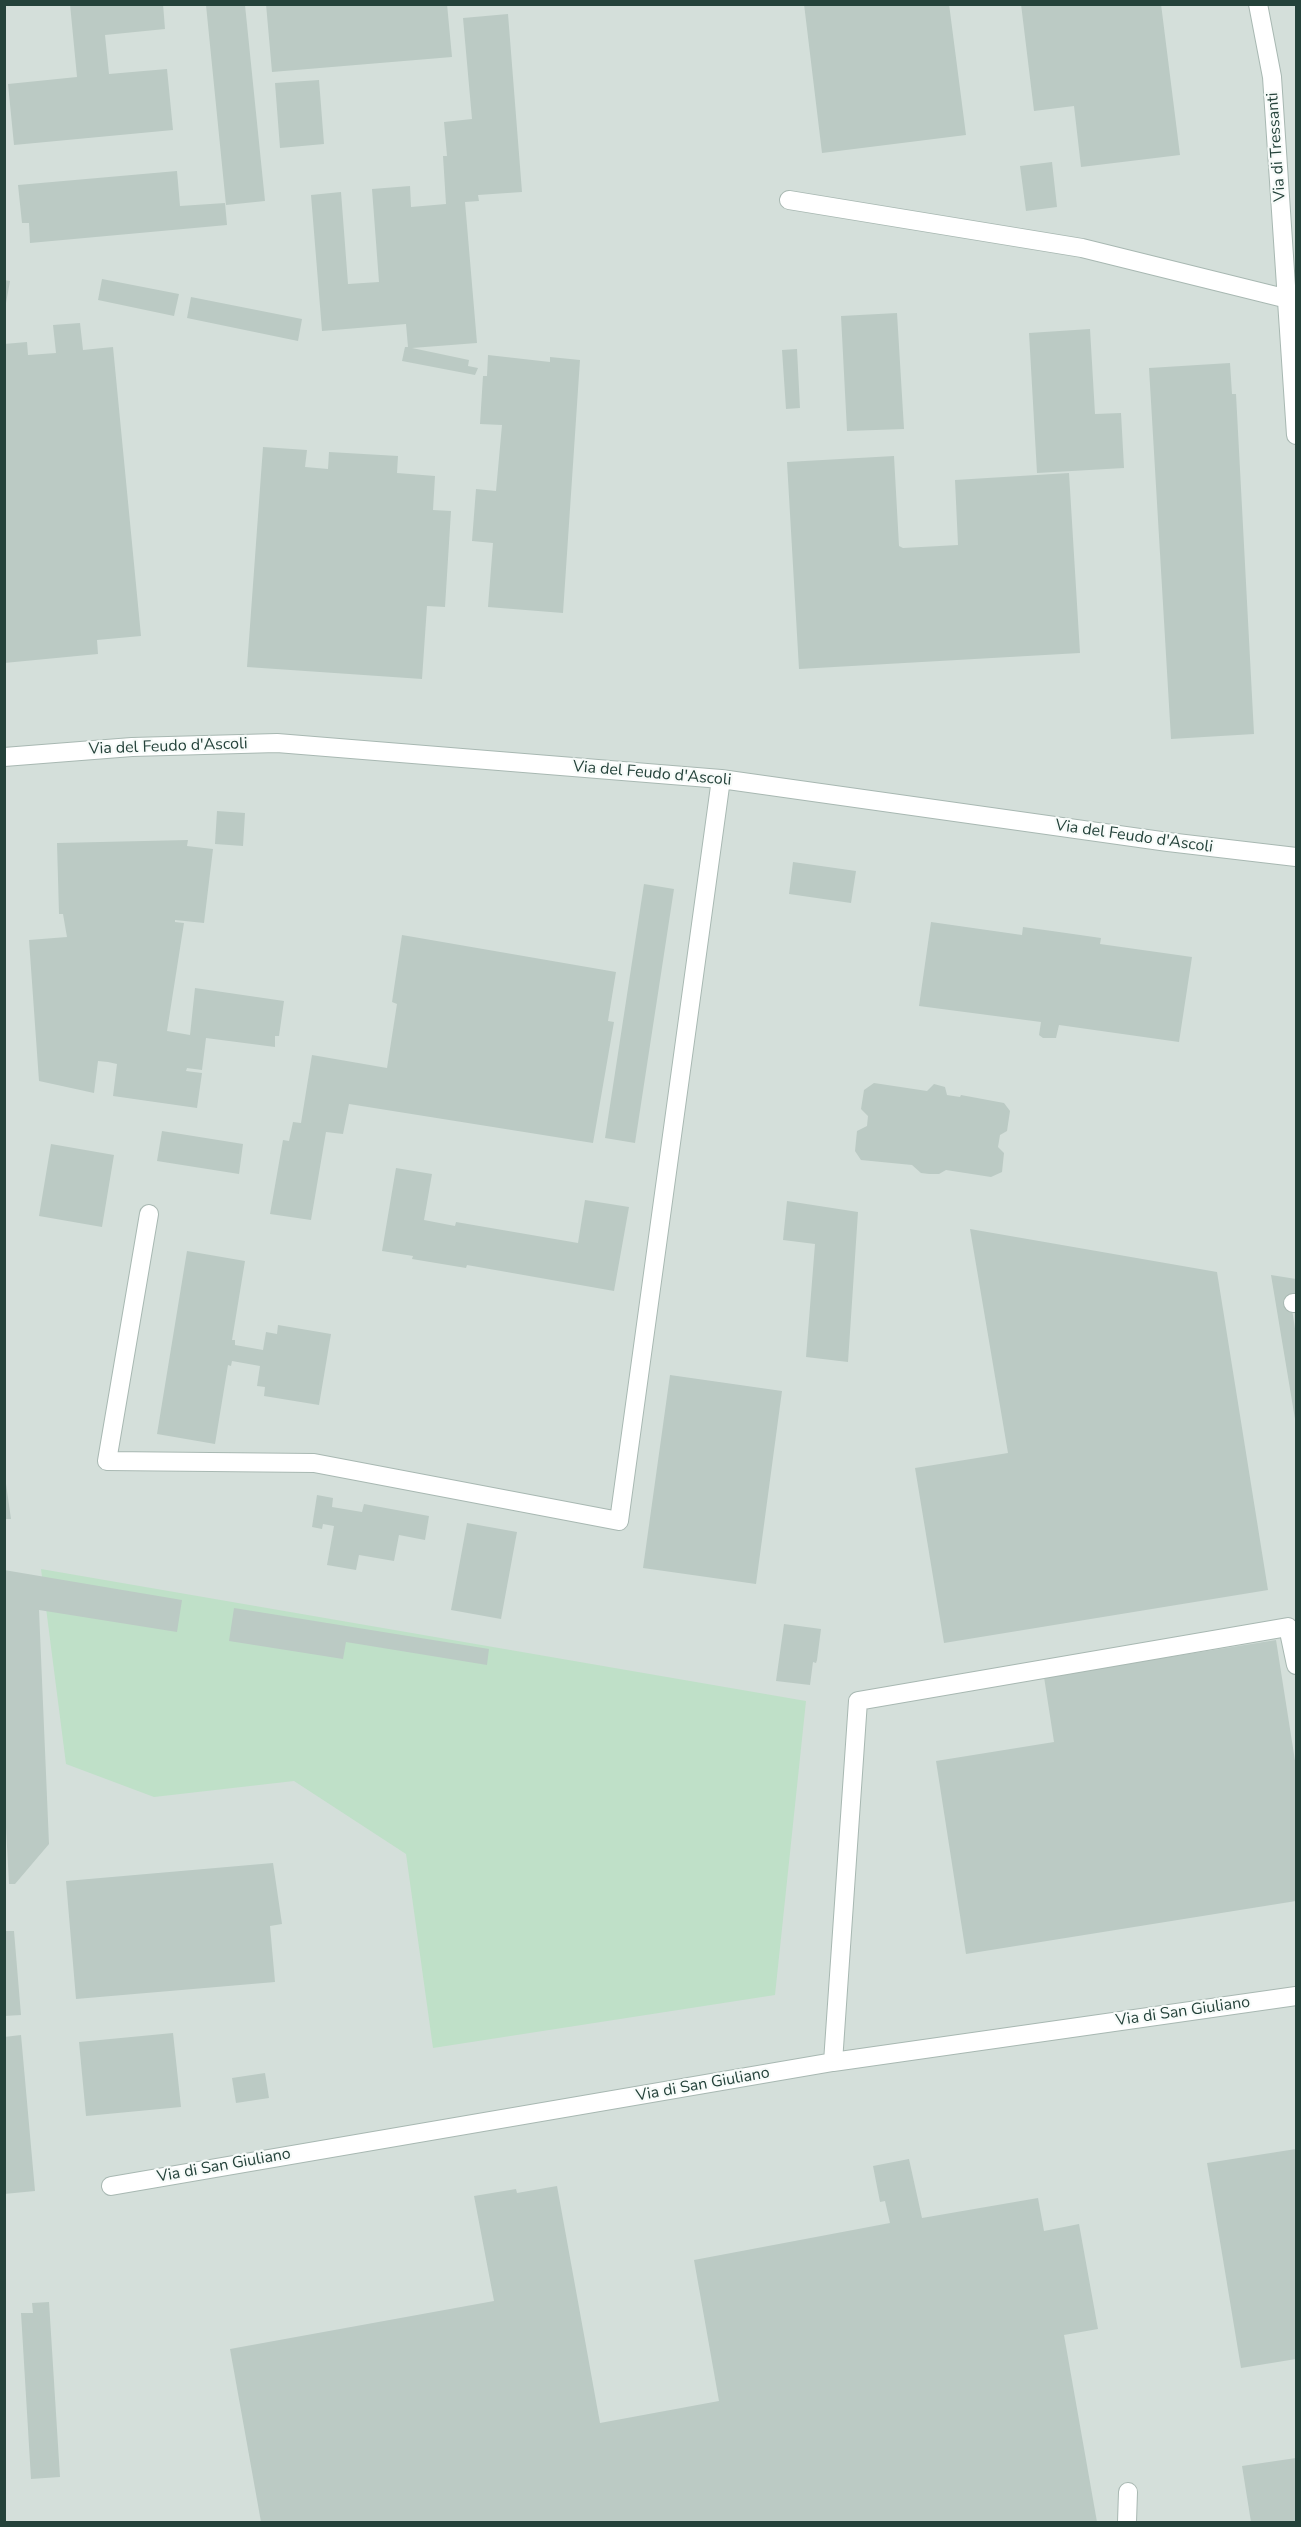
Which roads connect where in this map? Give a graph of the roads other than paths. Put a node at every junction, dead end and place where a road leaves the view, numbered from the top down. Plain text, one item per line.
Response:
1 (1257, 4) edge
2 (789, 200) dead end
3 (1288, 299) junction
4 (1296, 435) edge
5 (4, 757) edge
6 (721, 779) junction
7 (1296, 857) edge
8 (149, 1214) dead end
9 (1296, 1665) edge
10 (1296, 1996) edge
11 (832, 2062) junction
12 (111, 2186) dead end
13 (1128, 2492) dead end
14 (1127, 2523) edge

1 - 3 street, Via di Tressanti
2 - 3 street
3 - 4 street, Via di Tressanti
5 - 6 street, Via del Feudo d'Ascoli
6 - 7 street, Via del Feudo d'Ascoli
6 - 8 street
9 - 11 street
10 - 11 street, Via di San Giuliano
11 - 12 street, Via di San Giuliano
13 - 14 street

